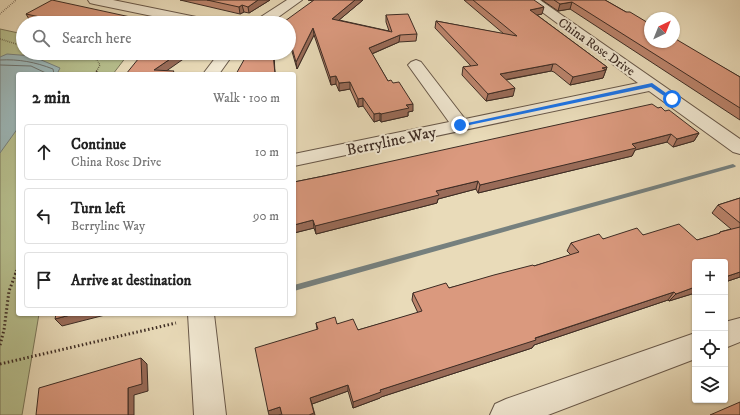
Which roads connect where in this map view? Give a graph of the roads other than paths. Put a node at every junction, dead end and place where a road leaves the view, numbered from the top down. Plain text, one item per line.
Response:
1 (94, 0) edge
2 (296, 0) edge
3 (532, 0) edge
4 (117, 2) edge
5 (176, 16) edge
6 (272, 16) edge
7 (222, 60) edge
8 (416, 65) dead end
9 (213, 72) edge
10 (652, 85) junction
11 (460, 125) junction
12 (740, 148) edge
13 (296, 160) edge
14 (189, 318) edge
15 (740, 330) edge
16 (728, 334) edge
17 (692, 347) edge
18 (210, 415) edge
19 (506, 415) edge

1 - 4 street
2 - 6 street
3 - 10 street, China Rose Drive
4 - 5 street
7 - 9 street
8 - 11 street
10 - 11 street, Berryline Way
10 - 12 street, China Rose Drive
11 - 13 street, Berryline Way
14 - 18 street
15 - 16 street
17 - 19 street

